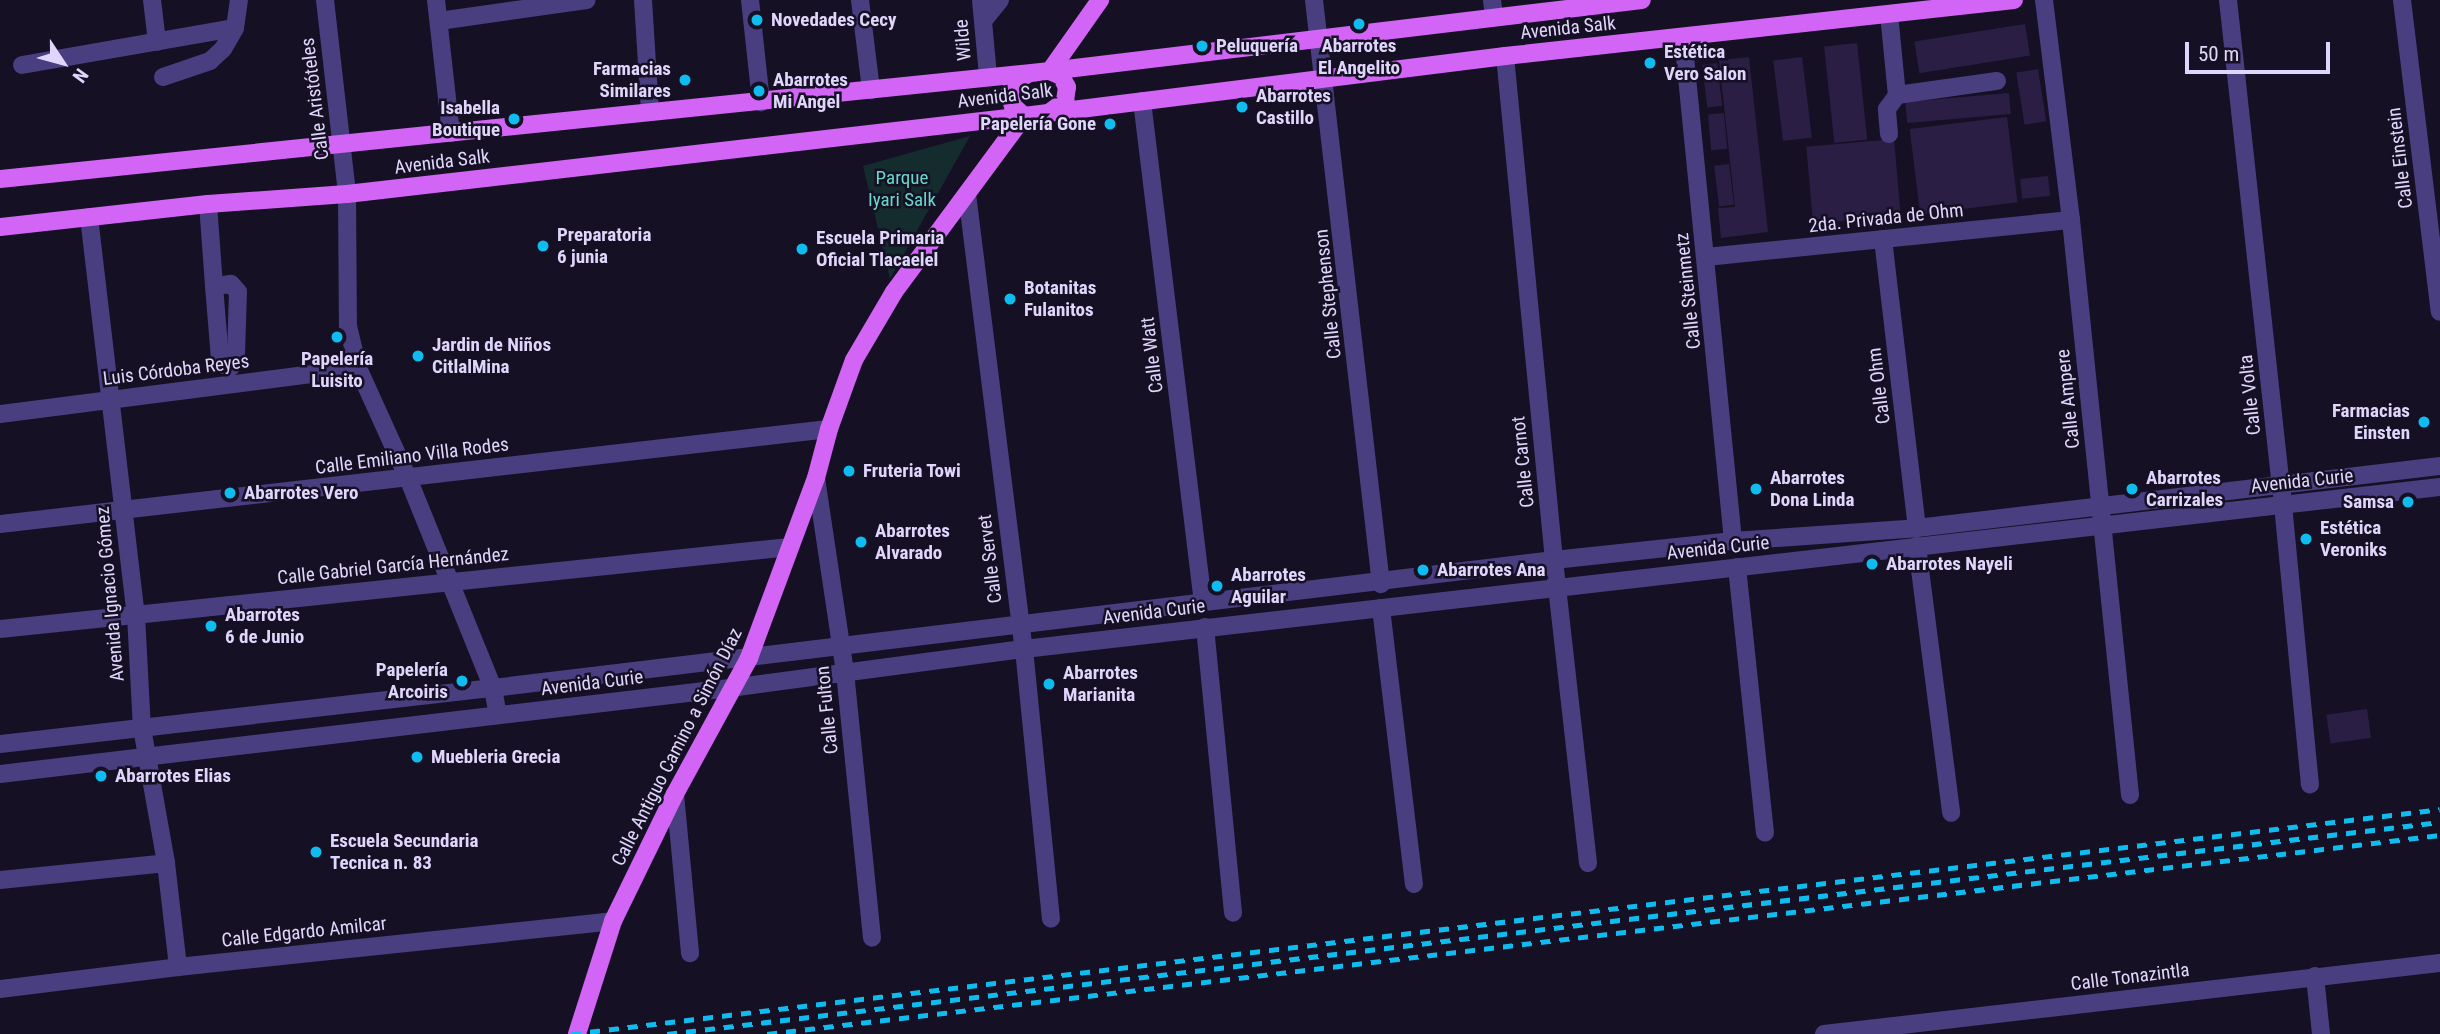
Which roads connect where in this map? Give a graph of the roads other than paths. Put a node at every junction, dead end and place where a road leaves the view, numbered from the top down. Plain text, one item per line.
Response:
1 (152, 0) edge
2 (239, 0) edge
3 (325, 0) edge
4 (436, 0) edge
5 (587, 0) edge
6 (643, 0) edge
7 (750, 0) edge
8 (860, 0) edge
9 (981, 0) edge
10 (1000, 0) edge
11 (1100, 0) edge
12 (1314, 0) edge
13 (1642, 0) edge
14 (2014, 0) edge
15 (2044, 0) edge
16 (2228, 0) edge
17 (2402, 0) edge
18 (537, 3) edge
19 (1493, 9) edge
20 (1889, 14) junction
21 (439, 21) junction
22 (983, 21) junction
23 (235, 28) junction
24 (1683, 37) junction
25 (1319, 38) junction
26 (157, 42) junction
27 (1505, 56) junction
28 (22, 65) dead end
29 (1041, 72) junction
30 (988, 76) junction
31 (163, 77) dead end
32 (1325, 78) junction
33 (1997, 81) dead end
34 (871, 90) junction
35 (1897, 95) junction
36 (1142, 101) junction
37 (761, 102) junction
38 (650, 112) junction
39 (1050, 112) junction
40 (1024, 116) junction
41 (451, 134) junction
42 (1889, 134) dead end
43 (341, 145) junction
44 (0, 179) edge
45 (347, 194) junction
46 (967, 194) junction
47 (208, 204) junction
48 (89, 217) junction
49 (2071, 220) junction
50 (0, 227) edge
51 (1883, 239) junction
52 (1706, 257) junction
53 (214, 286) dead end
54 (2440, 312) edge
55 (358, 368) junction
56 (111, 400) junction
57 (0, 414) edge
58 (829, 429) junction
59 (2440, 466) edge
60 (408, 478) junction
61 (816, 478) junction
62 (2281, 484) junction
63 (2440, 487) edge
64 (2283, 505) junction
65 (2099, 506) junction
66 (124, 510) junction
67 (0, 524) edge
68 (2101, 526) junction
69 (1917, 528) junction
70 (1733, 541) junction
71 (1917, 546) junction
72 (790, 547) junction
73 (1554, 560) junction
74 (1737, 567) junction
75 (448, 580) junction
76 (1381, 584) junction
77 (1559, 587) junction
78 (1203, 603) junction
79 (1381, 608) junction
80 (136, 615) junction
81 (1019, 623) junction
82 (1205, 627) junction
83 (0, 629) edge
84 (842, 647) junction
85 (1024, 649) junction
86 (748, 658) junction
87 (845, 672) junction
88 (493, 688) junction
89 (730, 688) junction
90 (498, 715) junction
91 (142, 728) junction
92 (0, 744) edge
93 (149, 758) junction
94 (0, 774) edge
95 (2310, 785) dead end
96 (675, 794) junction
97 (2130, 795) dead end
98 (1951, 813) dead end
99 (1765, 834) dead end
100 (166, 863) junction
101 (1588, 863) dead end
102 (0, 880) edge
103 (1414, 884) dead end
104 (1233, 913) dead end
105 (1051, 919) dead end
106 (613, 921) junction
107 (872, 938) dead end
108 (690, 953) dead end
109 (2440, 962) edge
110 (178, 967) junction
111 (2315, 976) junction
112 (0, 989) edge
113 (577, 1034) edge
114 (1824, 1034) edge
115 (2321, 1034) edge

1 - 26 street
2 - 23 street
3 - 43 street, Calle Aristóteles
4 - 21 street
5 - 18 street
6 - 38 street
7 - 37 street
8 - 34 street
9 - 22 street, Wilde
10 - 22 street
11 - 29 main road
12 - 25 street, Calle Stephenson
13 - 19 main road, Avenida Salk
14 - 20 main road, Avenida Salk
15 - 49 street, Calle Ampere
16 - 62 street, Calle Volta
17 - 54 street, Calle Einstein
18 - 21 street
19 - 25 main road, Avenida Salk
20 - 24 main road, Avenida Salk
20 - 35 street
21 - 41 street
22 - 30 street, Wilde
23 - 26 street
23 - 31 street
24 - 27 main road, Avenida Salk
24 - 52 street, Calle Steinmetz
25 - 29 main road, Avenida Salk
25 - 32 street, Calle Stephenson
26 - 28 street
27 - 32 main road, Avenida Salk
27 - 73 street, Calle Carnot
29 - 30 main road, Avenida Salk
29 - 39 main road
29 - 40 main road
30 - 34 main road, Avenida Salk
32 - 36 main road, Avenida Salk
32 - 76 street, Calle Stephenson
33 - 35 street
34 - 37 main road, Avenida Salk
35 - 42 street
36 - 39 main road, Avenida Salk
36 - 78 street, Calle Watt
37 - 38 main road, Avenida Salk
38 - 41 main road, Avenida Salk
39 - 40 main road, Avenida Salk
40 - 45 main road, Avenida Salk
40 - 46 main road, Calle Antiguo Camino a Simón Díaz
41 - 43 main road, Avenida Salk
43 - 44 main road, Avenida Salk
43 - 45 street, Calle Aristóteles
45 - 47 main road, Avenida Salk
45 - 55 street, Calle Aristóteles
46 - 58 main road, Calle Antiguo Camino a Simón Díaz
46 - 81 street, Calle Servet
47 - 48 main road, Avenida Salk
47 - 53 street
48 - 50 main road, Avenida Salk
48 - 56 street, Avenida Ignacio Gómez
49 - 51 street, 2da. Privada de Ohm
49 - 65 street, Calle Ampere
51 - 52 street, 2da. Privada de Ohm
51 - 69 street, Calle Ohm
52 - 70 street, Calle Steinmetz
55 - 56 street, Luis Córdoba Reyes
55 - 60 street, Calle Aristóteles
56 - 57 street, Luis Córdoba Reyes
56 - 66 street, Avenida Ignacio Gómez
58 - 60 street, Calle Emiliano Villa Rodes
58 - 61 main road, Calle Antiguo Camino a Simón Díaz
59 - 62 street, Avenida Curie
60 - 66 street, Calle Emiliano Villa Rodes
60 - 75 street, Calle Aristóteles
61 - 72 main road, Calle Antiguo Camino a Simón Díaz
61 - 84 street, Calle Fulton
62 - 64 street, Calle Volta
62 - 65 street, Avenida Curie
63 - 64 street, Avenida Curie
64 - 68 street, Avenida Curie
64 - 95 street, Calle Volta
65 - 68 street, Calle Ampere
65 - 69 street, Avenida Curie
66 - 67 street, Calle Emiliano Villa Rodes
66 - 80 street, Avenida Ignacio Gómez
68 - 71 street, Avenida Curie
68 - 97 street, Calle Ampere
69 - 70 street, Avenida Curie
70 - 73 street, Avenida Curie
71 - 74 street, Avenida Curie
71 - 98 street
72 - 75 street, Calle Gabriel García Hernández
72 - 86 main road, Calle Antiguo Camino a Simón Díaz
73 - 76 street, Avenida Curie
73 - 77 street, Calle Carnot
74 - 77 street, Avenida Curie
74 - 99 street
75 - 80 street, Calle Gabriel García Hernández
75 - 88 street, Calle Aristóteles
76 - 78 street, Avenida Curie
77 - 79 street, Avenida Curie
77 - 101 street, Calle Carnot
78 - 81 street, Avenida Curie
79 - 82 street, Avenida Curie
79 - 103 street
80 - 83 street, Calle Gabriel García Hernández
80 - 91 street, Avenida Ignacio Gómez
81 - 84 street, Avenida Curie
81 - 85 street, Calle Servet
82 - 85 street, Avenida Curie
82 - 104 street
84 - 86 street, Avenida Curie
84 - 87 street, Calle Fulton
85 - 87 street, Avenida Curie
85 - 105 street, Calle Servet
86 - 88 street, Avenida Curie
86 - 89 main road, Calle Antiguo Camino a Simón Díaz
87 - 89 street, Avenida Curie
87 - 107 street, Calle Fulton
88 - 90 street, Calle Aristóteles
88 - 91 street, Avenida Curie
89 - 90 street, Avenida Curie
89 - 96 main road, Calle Antiguo Camino a Simón Díaz
90 - 93 street, Avenida Curie
91 - 92 street, Avenida Curie
91 - 93 street, Avenida Ignacio Gómez
93 - 94 street, Avenida Curie
93 - 100 street, Avenida Ignacio Gómez
96 - 106 main road, Calle Antiguo Camino a Simón Díaz
96 - 108 street
100 - 102 street
100 - 110 street, Avenida Ignacio Gómez
106 - 110 street, Calle Edgardo Amilcar
106 - 113 main road, Calle Antiguo Camino a Simón Díaz
109 - 111 street, Calle Tonazintla
110 - 112 street, Calle Edgardo Amilcar
111 - 114 street, Calle Tonazintla
111 - 115 street

